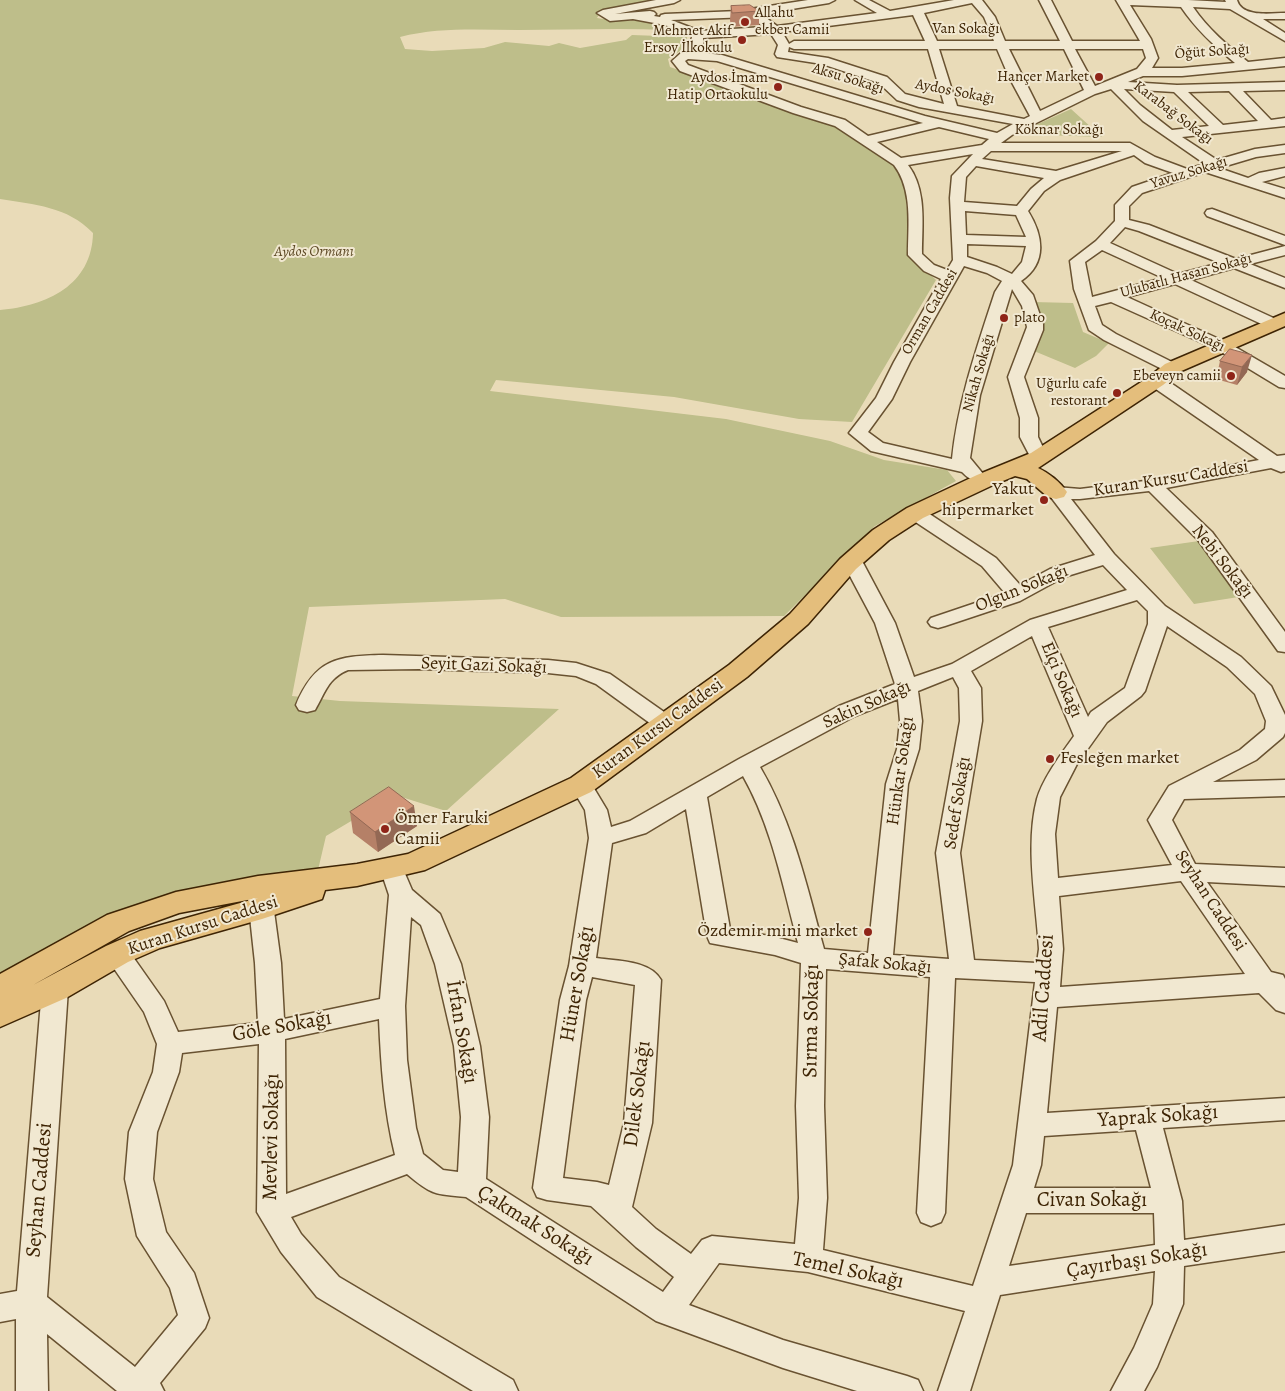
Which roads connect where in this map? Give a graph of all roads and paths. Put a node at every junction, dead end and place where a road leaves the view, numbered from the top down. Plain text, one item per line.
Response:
1 (674, 0) edge
2 (769, 0) edge
3 (829, 0) edge
4 (861, 0) edge
5 (970, 0) edge
6 (976, 0) edge
7 (1044, 0) edge
8 (1122, 1) edge
9 (1183, 1) edge
10 (735, 2) edge
11 (1232, 3) edge
12 (710, 4) dead end
13 (915, 6) edge
14 (747, 13) junction
15 (889, 15) junction
16 (1246, 16) junction
17 (1285, 16) edge
18 (641, 17) junction
19 (775, 30) junction
20 (698, 35) junction
21 (1285, 38) edge
22 (932, 44) junction
23 (1002, 44) junction
24 (784, 45) junction
25 (1068, 45) junction
26 (1148, 45) junction
27 (872, 54) junction
28 (686, 55) junction
29 (1285, 62) edge
30 (1247, 67) junction
31 (858, 72) junction
32 (1141, 72) junction
33 (883, 80) junction
34 (1113, 84) junction
35 (1285, 86) edge
36 (817, 87) junction
37 (1233, 88) junction
38 (1177, 89) junction
39 (1091, 91) junction
40 (952, 110) junction
41 (1285, 113) edge
42 (1032, 120) junction
43 (1264, 120) junction
44 (1285, 122) edge
45 (938, 123) junction
46 (1222, 130) junction
47 (1170, 134) junction
48 (1000, 138) junction
49 (867, 140) junction
50 (987, 147) junction
51 (1133, 148) junction
52 (1285, 149) edge
53 (899, 162) junction
54 (973, 162) junction
55 (1212, 166) junction
56 (1285, 172) edge
57 (1185, 173) junction
58 (961, 175) junction
59 (1059, 176) junction
60 (1264, 176) junction
61 (979, 178) dead end
62 (1285, 179) edge
63 (1251, 182) junction
64 (1023, 185) dead end
65 (1040, 188) junction
66 (1285, 194) edge
67 (958, 206) junction
68 (1022, 211) junction
69 (1212, 213) dead end
70 (1122, 222) junction
71 (959, 239) junction
72 (1285, 241) edge
73 (1033, 242) junction
74 (1101, 244) junction
75 (1285, 250) edge
76 (960, 260) junction
77 (1232, 263) junction
78 (951, 278) junction
79 (1177, 278) junction
80 (1012, 280) junction
81 (1285, 283) edge
82 (1113, 297) junction
83 (1088, 303) junction
84 (1279, 325) edge
85 (1224, 347) junction
86 (1172, 368) junction
87 (1156, 381) junction
88 (1285, 383) edge
89 (1282, 464) edge
90 (1023, 472) junction
91 (972, 477) junction
92 (1153, 485) junction
93 (1056, 492) junction
94 (914, 512) junction
95 (1107, 558) junction
96 (852, 561) junction
97 (1017, 594) junction
98 (1150, 601) junction
99 (938, 622) dead end
100 (1038, 624) junction
101 (1285, 646) edge
102 (959, 669) junction
103 (907, 687) junction
104 (308, 705) dead end
105 (666, 724) junction
106 (1085, 735) junction
107 (747, 764) junction
108 (581, 785) junction
109 (1285, 788) edge
110 (1177, 791) junction
111 (695, 793) junction
112 (601, 838) junction
113 (392, 868) junction
114 (1187, 872) junction
115 (1285, 877) edge
116 (1046, 888) junction
117 (401, 895) junction
118 (260, 898) junction
119 (118, 954) junction
120 (814, 957) junction
121 (879, 962) junction
122 (582, 966) junction
123 (953, 969) junction
124 (1048, 973) junction
125 (1274, 982) edge
126 (0, 989) edge
127 (55, 989) junction
128 (1045, 998) junction
129 (1285, 1003) edge
130 (392, 1006) junction
131 (0, 1014) edge
132 (272, 1032) junction
133 (170, 1044) junction
134 (1285, 1109) edge
135 (1147, 1119) junction
136 (1031, 1125) junction
137 (410, 1161) junction
138 (470, 1185) junction
139 (547, 1188) joint
140 (597, 1194) junction
141 (1015, 1200) junction
142 (1168, 1201) junction
143 (271, 1212) junction
144 (932, 1213) dead end
145 (1284, 1242) edge
146 (1170, 1257) junction
147 (808, 1259) junction
148 (694, 1274) junction
149 (986, 1292) junction
150 (31, 1303) junction
151 (0, 1308) edge
152 (668, 1311) junction
153 (143, 1389) edge
154 (32, 1391) edge
155 (502, 1391) edge
156 (907, 1391) edge
157 (954, 1391) edge
158 (1127, 1391) edge

1 - 18 street
2 - 10 street
3 - 14 street
4 - 15 street
5 - 13 street
6 - 23 street
7 - 25 street
8 - 9 street
8 - 26 street
9 - 11 street
9 - 30 street
10 - 14 street, Aydos Sokağı
11 - 16 street
12 - 18 street
13 - 15 street
13 - 22 street
14 - 18 street
14 - 19 street, Aydos Sokağı
15 - 19 street
16 - 17 street
16 - 21 street
18 - 20 street
19 - 20 street
19 - 24 street, Aydos Sokağı
20 - 28 street
22 - 23 street, Van Sokağı
22 - 27 street, Van Sokağı
22 - 40 street
23 - 25 street, Van Sokağı
23 - 42 street
24 - 27 street, Van Sokağı
24 - 31 street, Aydos Sokağı
25 - 26 street, Van Sokağı
25 - 39 street
26 - 32 street
27 - 33 street, Aydos Sokağı
28 - 36 street, Aksu Sokağı
28 - 49 street
29 - 30 street, Öğüt Sokağı
30 - 32 street, Öğüt Sokağı
31 - 33 street, Aydos Sokağı
31 - 36 street
32 - 34 street
33 - 40 street, Aydos Sokağı
34 - 38 street
34 - 39 street
34 - 47 street, Karabağ Sokağı
35 - 37 street
36 - 45 street, Aksu Sokağı
37 - 38 street
37 - 43 street
38 - 46 street
39 - 42 street
40 - 42 street, Aydos Sokağı
41 - 43 street
42 - 48 street
43 - 44 street
43 - 46 street
45 - 48 street, Aksu Sokağı
45 - 49 street
46 - 47 street
47 - 55 street, Karabağ Sokağı
48 - 50 street
49 - 53 street
50 - 51 street, Köknar Sokağı
50 - 53 street, Köknar Sokağı
50 - 54 street
51 - 57 street
51 - 59 street
52 - 55 street, Yavuz Sokağı
53 - 78 street
54 - 58 street
54 - 59 street
55 - 57 street, Yavuz Sokağı
55 - 63 street, Karabağ Sokağı
56 - 60 street
57 - 70 street, Yavuz Sokağı
58 - 61 street
58 - 67 street, Orman Caddesi
59 - 65 street
60 - 62 street
60 - 63 street
63 - 66 street, Karabağ Sokağı
64 - 65 street
65 - 68 street
67 - 68 street
67 - 71 street, Orman Caddesi
68 - 73 street
69 - 72 street
70 - 74 street, Yavuz Sokağı
70 - 77 street
71 - 73 street
71 - 76 street, Orman Caddesi
73 - 80 street
74 - 79 street
74 - 83 street, Yavuz Sokağı
75 - 77 street, Ulubatlı Hasan Sokağı
76 - 78 street, Orman Caddesi
76 - 80 street
77 - 79 street, Ulubatlı Hasan Sokağı
77 - 81 street
78 - 91 street, Orman Caddesi
79 - 82 street, Ulubatlı Hasan Sokağı
79 - 84 street
80 - 90 street
80 - 91 street, Nikah Sokağı
82 - 83 street, Ulubatlı Hasan Sokağı
82 - 85 street, Koçak Sokağı
83 - 86 street, Yavuz Sokağı
84 - 85 main road, Kuran Kursu Caddesi
85 - 86 main road, Kuran Kursu Caddesi
85 - 88 street, Koçak Sokağı
86 - 87 main road, Kuran Kursu Caddesi
87 - 89 street
87 - 90 main road, Kuran Kursu Caddesi
89 - 92 street, Kuran Kursu Caddesi
90 - 91 main road, Kuran Kursu Caddesi
90 - 93 main road
90 - 94 main road, Kuran Kursu Caddesi
91 - 94 main road, Kuran Kursu Caddesi
92 - 93 street, Kuran Kursu Caddesi
92 - 101 street, Nebi Sokağı
93 - 95 street
94 - 96 main road, Kuran Kursu Caddesi
94 - 97 street
95 - 97 street, Olgun Sokağı
95 - 98 street
96 - 103 street, Hünkar Sokağı
96 - 105 main road, Kuran Kursu Caddesi
97 - 99 street, Olgun Sokağı
98 - 100 street, Sakin Sokağı
98 - 106 street, Adil Caddesi
98 - 110 street
100 - 102 street, Sakin Sokağı
100 - 106 street, Elçi Sokağı
102 - 103 street, Sakin Sokağı
102 - 123 street, Sedef Sokağı
103 - 107 street, Sakin Sokağı
103 - 121 street, Hünkar Sokağı
104 - 105 street, Seyit Gazi Sokağı
105 - 108 main road, Kuran Kursu Caddesi
106 - 116 street, Adil Caddesi
107 - 111 street, Sakin Sokağı
107 - 120 street, Sırma Sokağı
108 - 112 street, Hüner Sokağı
108 - 113 main road, Kuran Kursu Caddesi
109 - 110 street
110 - 114 street, Seyhan Caddesi
111 - 112 street, Sakin Sokağı
111 - 120 street, Şafak Sokağı
112 - 122 street, Hüner Sokağı
113 - 117 street
113 - 118 main road, Kuran Kursu Caddesi
114 - 115 street
114 - 116 street
114 - 125 street, Seyhan Caddesi
116 - 124 street, Adil Caddesi
117 - 130 street
117 - 138 street, İrfan Sokağı
118 - 119 main road, Kuran Kursu Caddesi
118 - 126 main road, Kuran Kursu Caddesi
118 - 132 street, Mevlevi Sokağı
119 - 127 main road, Kuran Kursu Caddesi
119 - 133 street
120 - 121 street, Şafak Sokağı
120 - 147 street, Sırma Sokağı
121 - 123 street, Şafak Sokağı
122 - 139 street, Hüner Sokağı
122 - 140 street, Dilek Sokağı
123 - 124 street, Şafak Sokağı
123 - 144 street, Sedef Sokağı
124 - 128 street, Adil Caddesi
125 - 128 street
125 - 129 street, Seyhan Caddesi
127 - 131 main road, Kuran Kursu Caddesi
127 - 150 street, Seyhan Caddesi
128 - 136 street, Adil Caddesi
130 - 132 street, Göle Sokağı
130 - 137 street
132 - 133 street, Göle Sokağı
132 - 143 street, Mevlevi Sokağı
133 - 153 street
134 - 135 street, Yaprak Sokağı
135 - 136 street, Yaprak Sokağı
135 - 142 street
136 - 141 street, Adil Caddesi
137 - 138 street, Çakmak Sokağı
137 - 143 street
138 - 152 street, Çakmak Sokağı
139 - 140 street, Dilek Sokağı
140 - 148 street
141 - 142 street, Civan Sokağı
141 - 149 street, Adil Caddesi
142 - 146 street
143 - 155 street, Mevlevi Sokağı
145 - 146 street, Çayırbaşı Sokağı
146 - 149 street, Çayırbaşı Sokağı
146 - 158 street
147 - 148 street, Temel Sokağı
147 - 149 street, Temel Sokağı
148 - 152 street
149 - 157 street, Adil Caddesi
150 - 151 street
150 - 153 street
150 - 154 street, Seyhan Caddesi
152 - 156 street, Çakmak Sokağı

